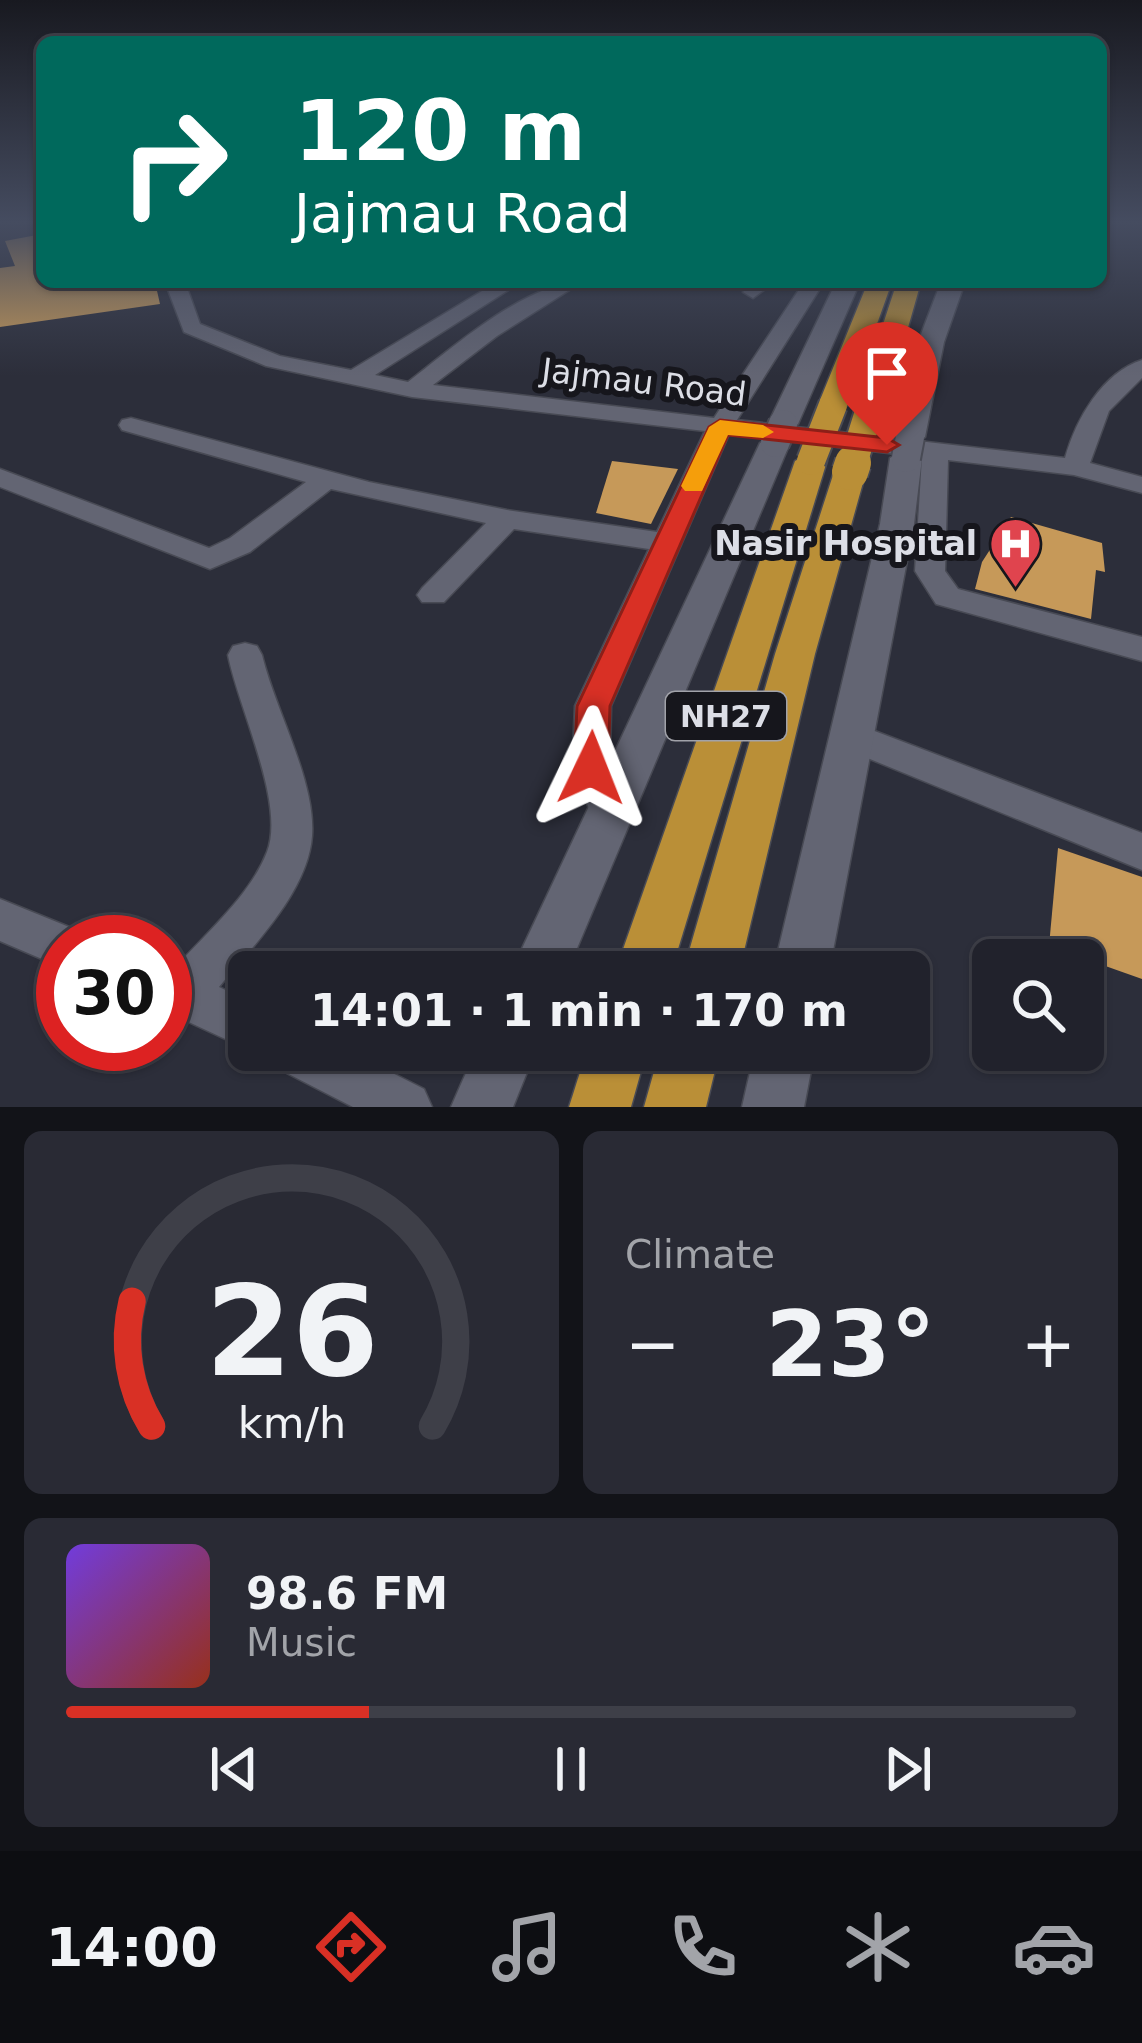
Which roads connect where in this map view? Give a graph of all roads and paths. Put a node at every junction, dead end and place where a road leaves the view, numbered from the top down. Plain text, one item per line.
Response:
1 (177, 288) edge
2 (501, 288) edge
3 (562, 288) edge
4 (810, 288) edge
5 (845, 288) edge
6 (878, 288) edge
7 (907, 288) edge
8 (951, 288) edge
9 (1142, 367) edge
10 (355, 378) junction
11 (412, 390) junction
12 (131, 425) dead end
13 (720, 427) junction
14 (917, 448) junction
15 (1076, 467) junction
16 (0, 477) edge
17 (327, 479) junction
18 (1142, 485) edge
19 (507, 519) junction
20 (668, 543) junction
21 (433, 595) dead end
22 (1142, 649) edge
23 (245, 655) dead end
24 (851, 736) junction
25 (610, 813) junction
26 (1142, 852) edge
27 (0, 920) edge
28 (36, 935) edge
29 (548, 951) edge
30 (650, 951) edge
31 (717, 951) edge
32 (806, 951) edge
33 (192, 972) edge
34 (192, 999) edge
35 (228, 1016) edge
36 (336, 1071) edge
37 (497, 1071) edge
38 (611, 1071) edge
39 (684, 1071) edge
40 (781, 1071) edge
41 (406, 1107) edge
42 (482, 1107) edge
43 (600, 1107) edge
44 (675, 1107) edge
45 (773, 1107) edge

1 - 10 street, Jajmau Road
2 - 10 street
3 - 11 street
4 - 13 street
5 - 25 main road
6 - 30 highway, NH27, bridge
7 - 31 highway, NH27, bridge
8 - 14 main road
9 - 15 street
10 - 11 street, Jajmau Road
11 - 13 street, Jajmau Road
12 - 17 street
13 - 14 street, Jajmau Road
13 - 20 street
14 - 15 street, Jajmau Road
14 - 22 street
14 - 24 main road
15 - 18 street, Jajmau Road
16 - 17 street
17 - 19 street
19 - 20 street
19 - 21 street
20 - 25 street
23 - 33 street
24 - 26 street
24 - 32 main road
25 - 29 main road
27 - 28 street
34 - 35 street
36 - 41 street
37 - 42 main road
38 - 43 highway
39 - 44 highway
40 - 45 main road

